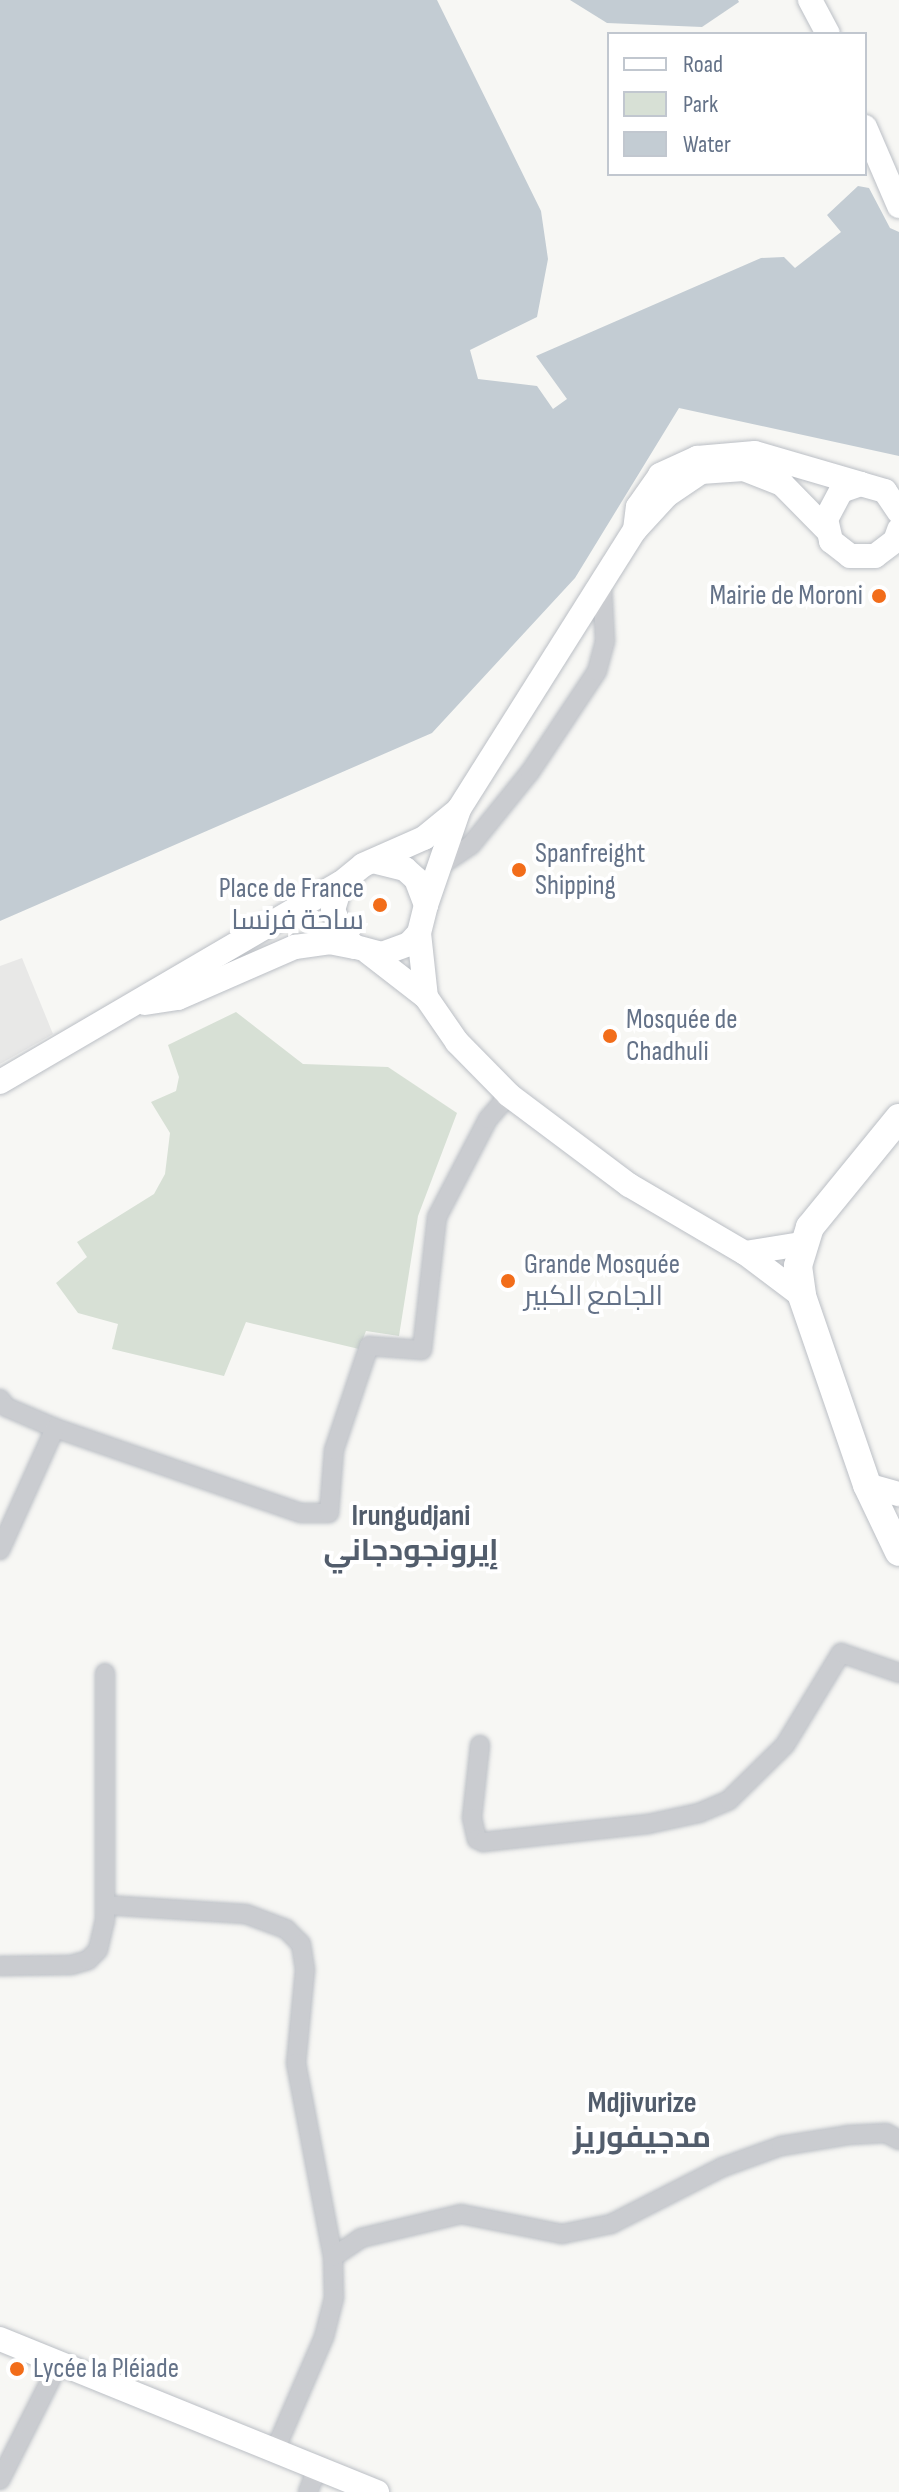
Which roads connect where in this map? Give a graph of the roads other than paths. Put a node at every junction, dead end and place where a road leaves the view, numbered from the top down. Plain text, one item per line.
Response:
1 (810, 0) edge
2 (827, 32) edge
3 (867, 132) edge
4 (899, 206) edge
5 (878, 485) edge
6 (899, 512) edge
7 (635, 530) junction
8 (827, 530) junction
9 (899, 530) edge
10 (602, 583) junction
11 (459, 809) junction
12 (377, 862) junction
13 (437, 868) junction
14 (341, 883) junction
15 (426, 905) junction
16 (419, 933) junction
17 (361, 950) junction
18 (426, 997) junction
19 (135, 1004) junction
20 (0, 1082) edge
21 (509, 1095) junction
22 (899, 1118) edge
23 (802, 1244) junction
24 (745, 1253) junction
25 (802, 1296) junction
26 (0, 1399) edge
27 (55, 1428) junction
28 (867, 1485) junction
29 (899, 1494) edge
30 (0, 1550) edge
31 (899, 1552) edge
32 (105, 1673) dead end
33 (899, 1673) edge
34 (480, 1745) dead end
35 (105, 1905) junction
36 (0, 1966) edge
37 (899, 2140) edge
38 (333, 2257) junction
39 (0, 2339) edge
40 (60, 2361) junction
41 (275, 2450) junction
42 (317, 2469) junction
43 (0, 2480) edge
44 (308, 2492) edge
45 (377, 2492) edge

1 - 2 main road
3 - 4 main road
5 - 6 main road
5 - 7 main road
5 - 8 main road
7 - 8 main road
7 - 10 main road
8 - 9 main road
10 - 11 main road
10 - 13 street
11 - 12 main road
11 - 13 main road
12 - 14 main road
12 - 15 main road
13 - 15 main road
14 - 17 main road
14 - 19 main road
15 - 16 main road
16 - 17 main road
16 - 18 main road
17 - 18 main road
17 - 19 main road
18 - 21 main road
19 - 20 main road
21 - 24 main road
21 - 27 street
22 - 23 main road
23 - 24 main road
23 - 25 main road
24 - 25 main road
25 - 28 main road
26 - 27 street
27 - 30 street
28 - 29 main road
28 - 31 main road
32 - 35 street
33 - 34 street
35 - 36 street
35 - 38 street
37 - 38 street
38 - 41 street
39 - 40 main road
40 - 41 main road
40 - 43 street
41 - 42 main road
42 - 44 street
42 - 45 main road

